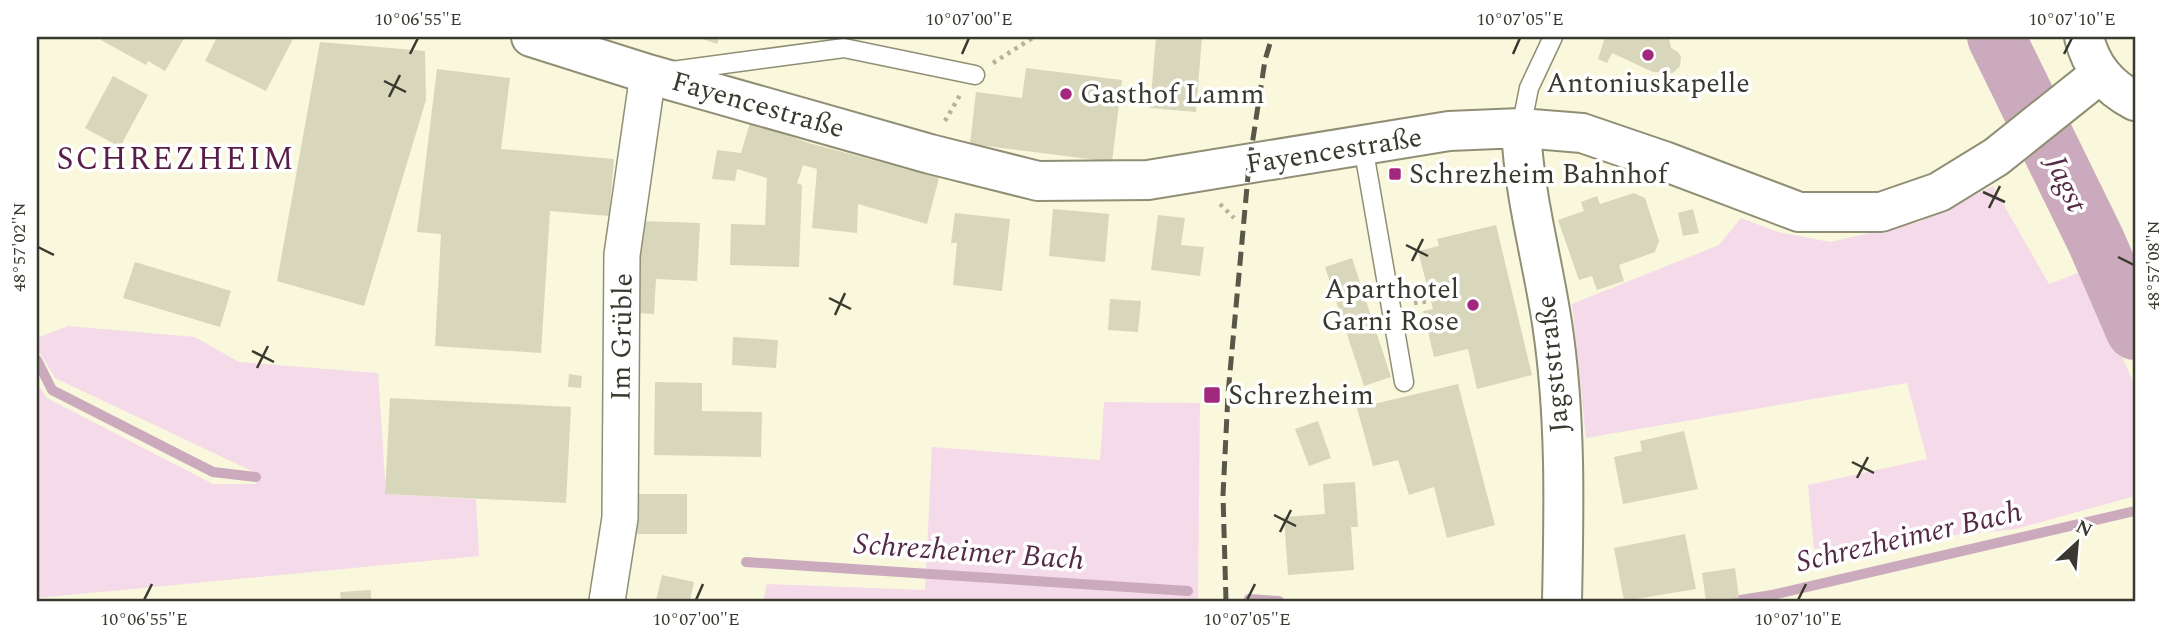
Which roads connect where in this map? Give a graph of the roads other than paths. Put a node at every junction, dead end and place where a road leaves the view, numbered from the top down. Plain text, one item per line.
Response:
1 (531, 37) edge
2 (1553, 37) edge
3 (2084, 37) edge
4 (648, 74) junction
5 (2100, 74) junction
6 (975, 75) dead end
7 (2135, 101) edge
8 (1521, 128) junction
9 (1363, 146) junction
10 (1404, 382) dead end
11 (607, 601) edge
12 (1562, 601) edge

1 - 4 main road, Fayencestraße
2 - 8 lane
3 - 5 main road
4 - 6 lane
4 - 9 main road, Fayencestraße
4 - 11 street, Im Grüble
5 - 7 main road
5 - 8 main road, Fayencestraße
8 - 9 main road, Fayencestraße
8 - 12 main road, Jagststraße
9 - 10 lane

